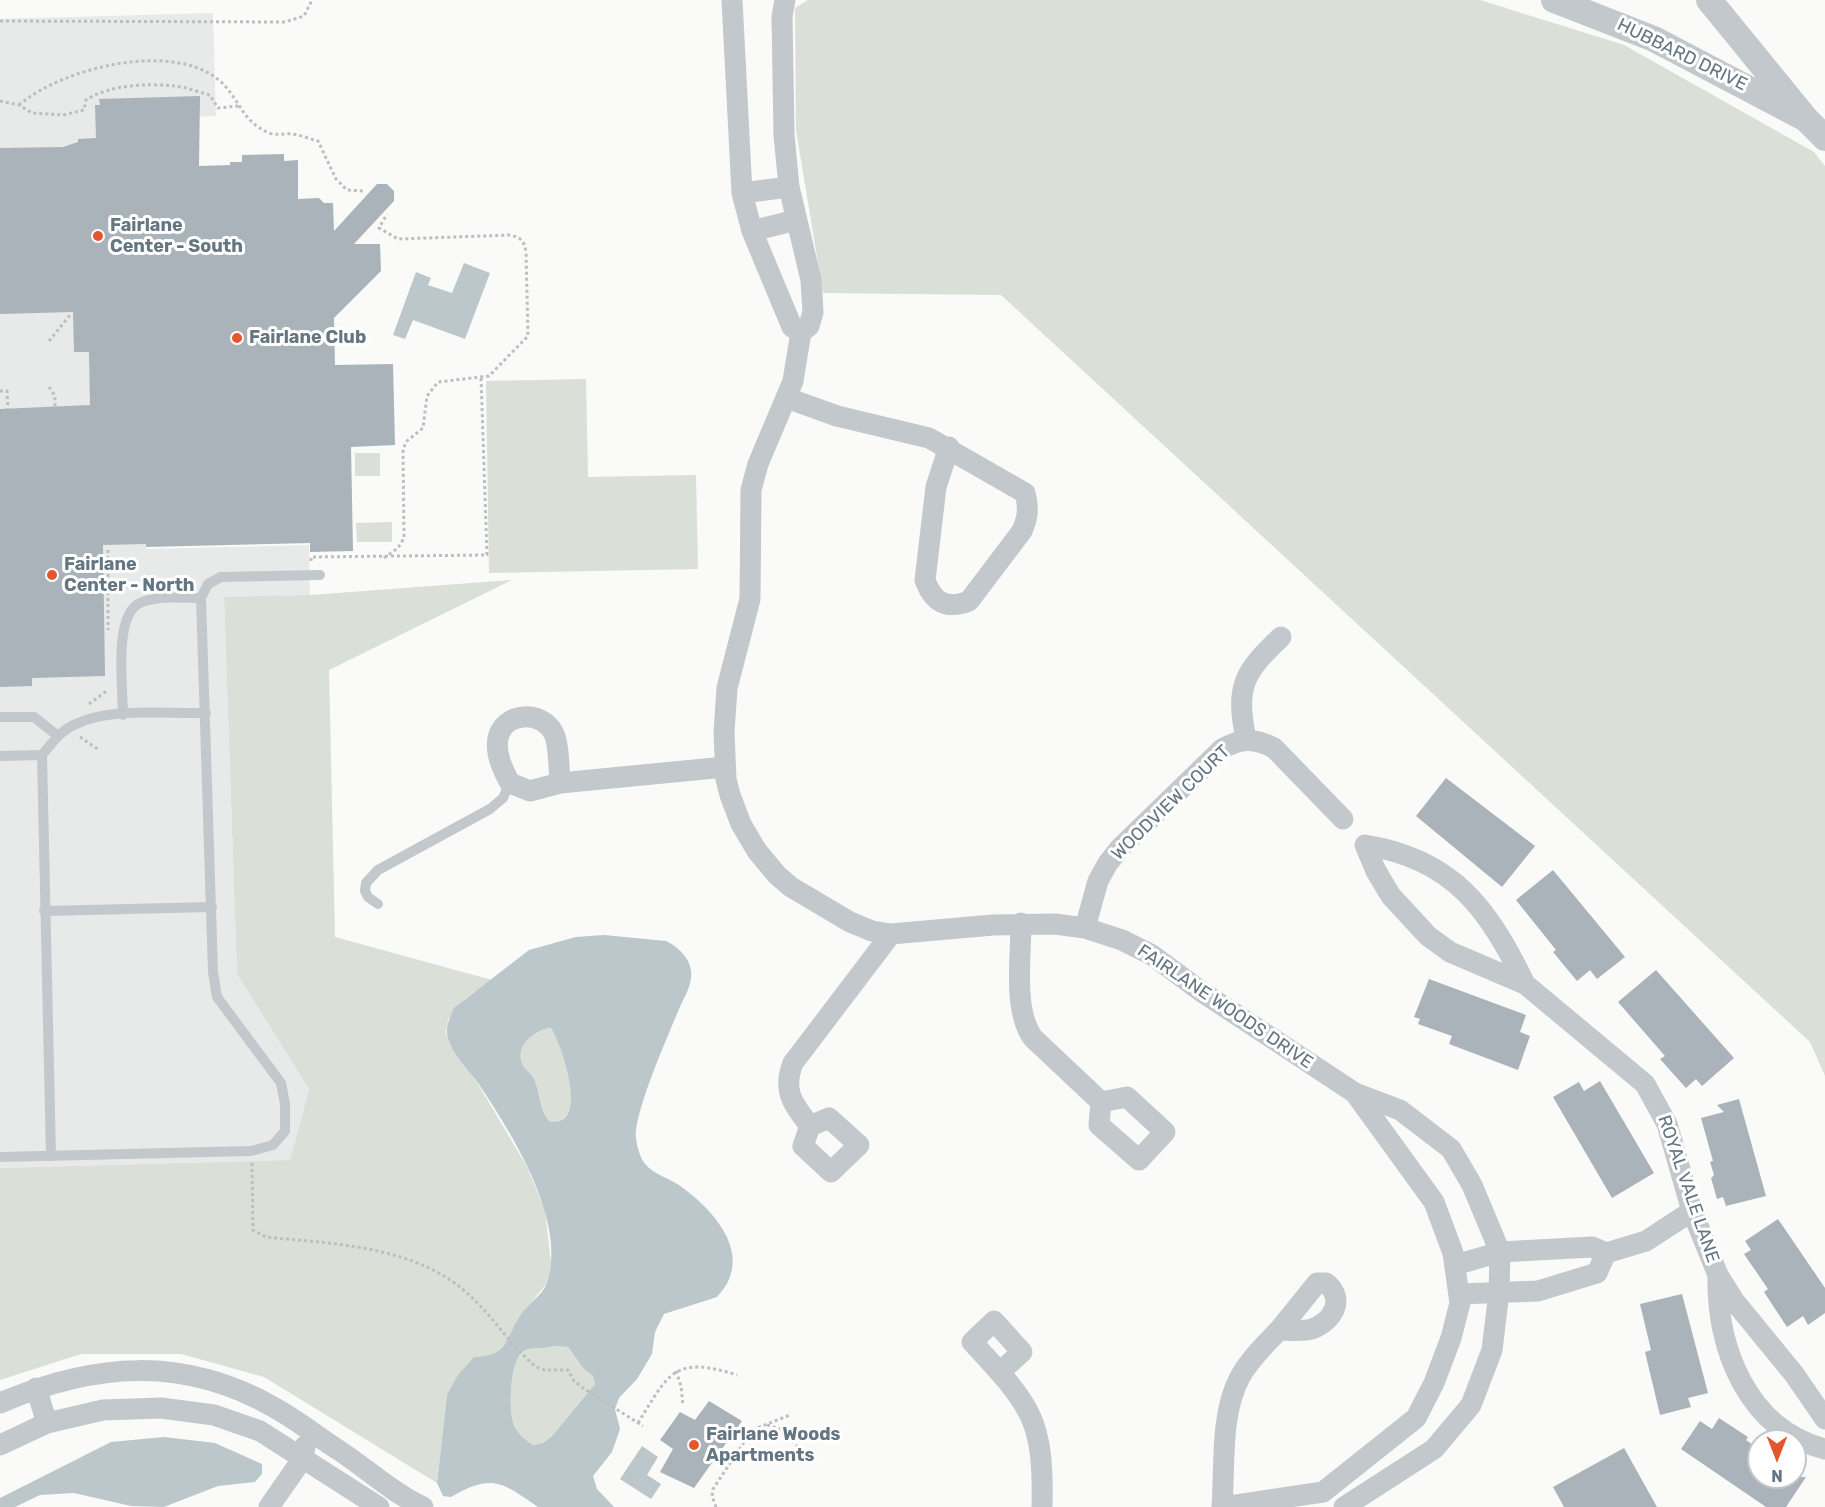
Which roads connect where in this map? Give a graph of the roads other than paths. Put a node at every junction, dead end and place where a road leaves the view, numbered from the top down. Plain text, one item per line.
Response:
1 (732, 0) edge
2 (785, 0) edge
3 (1554, 0) edge
4 (1709, 0) edge
5 (1806, 120) junction
6 (1825, 138) edge
7 (789, 188) junction
8 (742, 193) junction
9 (796, 219) junction
10 (752, 231) junction
11 (801, 332) junction
12 (786, 398) junction
13 (949, 447) junction
14 (320, 575) dead end
15 (201, 598) junction
16 (1281, 637) dead end
17 (206, 713) junction
18 (123, 715) junction
19 (0, 717) edge
20 (58, 736) junction
21 (1246, 739) junction
22 (42, 755) junction
23 (0, 756) edge
24 (725, 767) junction
25 (510, 783) junction
26 (560, 783) junction
27 (1343, 819) dead end
28 (378, 904) dead end
29 (212, 907) junction
30 (44, 911) junction
31 (1021, 923) junction
32 (1085, 928) junction
33 (891, 934) junction
34 (1525, 984) junction
35 (1355, 1093) junction
36 (1101, 1102) dead end
37 (810, 1126) dead end
38 (51, 1155) junction
39 (0, 1157) edge
40 (1692, 1211) junction
41 (1500, 1252) junction
42 (1606, 1253) junction
43 (1455, 1264) junction
44 (1718, 1275) junction
45 (1499, 1292) junction
46 (1459, 1294) junction
47 (1279, 1330) dead end
48 (1000, 1372) dead end
49 (36, 1388) junction
50 (0, 1403) edge
51 (1825, 1419) edge
52 (48, 1423) junction
53 (309, 1431) junction
54 (0, 1445) edge
55 (1825, 1449) edge
56 (303, 1458) junction
57 (1324, 1500) edge
58 (269, 1507) edge
59 (379, 1507) edge
60 (423, 1507) edge
61 (1042, 1507) edge
62 (1223, 1507) edge
63 (1344, 1507) edge

1 - 8 street
2 - 7 street, FAIRLANE WOODS DRIVE
3 - 5 street, HUBBARD DRIVE
4 - 5 street
5 - 6 street
7 - 8 street
7 - 9 street, FAIRLANE WOODS DRIVE
8 - 10 street
9 - 10 street
9 - 11 street, FAIRLANE WOODS DRIVE
10 - 11 street
11 - 12 street, FAIRLANE WOODS DRIVE
12 - 13 street
12 - 24 street, FAIRLANE WOODS DRIVE
13 - 13 street
14 - 15 lane
15 - 17 lane
15 - 18 lane
16 - 21 street
17 - 18 lane
17 - 29 lane
18 - 20 lane
19 - 20 lane
20 - 22 lane
21 - 27 street, WOODVIEW COURT
21 - 32 street, WOODVIEW COURT
22 - 23 lane
22 - 30 lane
24 - 26 street
24 - 33 street, FAIRLANE WOODS DRIVE
25 - 26 street
25 - 26 street
25 - 28 lane
29 - 30 lane
29 - 38 lane
30 - 38 lane
31 - 32 street, FAIRLANE WOODS DRIVE
31 - 33 street, FAIRLANE WOODS DRIVE
31 - 36 street
32 - 35 street, FAIRLANE WOODS DRIVE
33 - 37 street
34 - 34 street, ROYAL VALE LANE
34 - 40 street, ROYAL VALE LANE
35 - 41 street, FAIRLANE WOODS DRIVE
35 - 43 street, FAIRLANE WOODS DRIVE
38 - 39 lane
40 - 42 street
40 - 44 street, ROYAL VALE LANE
41 - 42 street
41 - 43 street
41 - 45 street, FAIRLANE WOODS DRIVE
42 - 45 street
43 - 46 street, FAIRLANE WOODS DRIVE
44 - 51 street, ROYAL VALE LANE
44 - 55 street, ROYAL VALE LANE
45 - 46 street
45 - 63 street, FAIRLANE WOODS DRIVE
46 - 57 street, FAIRLANE WOODS DRIVE
47 - 62 street
48 - 61 street
49 - 50 street
49 - 52 street
49 - 53 street
52 - 54 street
52 - 56 street
53 - 56 street
53 - 60 street
56 - 58 street
56 - 59 street
57 - 62 street, FAIRLANE WOODS DRIVE

